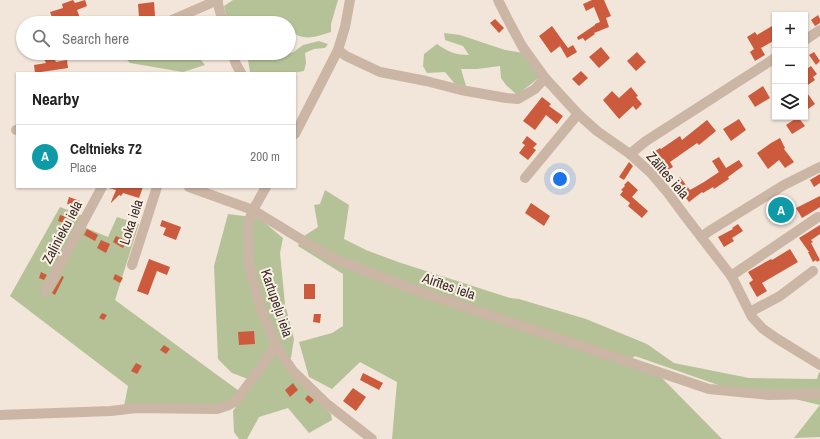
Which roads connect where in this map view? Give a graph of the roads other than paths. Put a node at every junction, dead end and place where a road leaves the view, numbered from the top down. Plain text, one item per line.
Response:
1 (218, 0) edge
2 (350, 0) edge
3 (498, 0) edge
4 (180, 16) edge
5 (221, 16) edge
6 (820, 30) edge
7 (808, 38) edge
8 (338, 50) junction
9 (235, 60) edge
10 (772, 60) edge
11 (240, 72) edge
12 (545, 78) junction
13 (578, 114) junction
14 (296, 132) edge
15 (630, 154) junction
16 (820, 166) edge
17 (526, 178) dead end
18 (101, 188) edge
19 (157, 188) edge
20 (192, 188) edge
21 (265, 188) edge
22 (253, 210) junction
23 (818, 217) dead end
24 (701, 237) junction
25 (132, 265) dead end
26 (813, 271) dead end
27 (731, 276) junction
28 (46, 291) dead end
29 (750, 312) junction
30 (276, 345) junction
31 (820, 365) edge
32 (820, 394) edge
33 (0, 416) edge
34 (372, 439) edge

1 - 4 street
1 - 5 street
2 - 8 street
3 - 12 street, Zālītes iela
6 - 7 street
8 - 12 street
8 - 14 street
9 - 11 street
10 - 15 street
12 - 13 street, Zālītes iela
13 - 15 street, Zālītes iela
13 - 17 street
15 - 24 street, Zālītes iela
16 - 24 street
18 - 28 street, Zaļinieku iela
19 - 25 street, Loka iela
20 - 22 street, Airītes iela
21 - 22 street, Kartupeļu iela
22 - 30 street, Kartupeļu iela
22 - 32 street, Airītes iela
23 - 27 street
24 - 27 street, Zālītes iela
26 - 29 street
27 - 29 street, Zālītes iela
29 - 31 street, Zālītes iela
30 - 33 street
30 - 34 street, Kartupeļu iela

